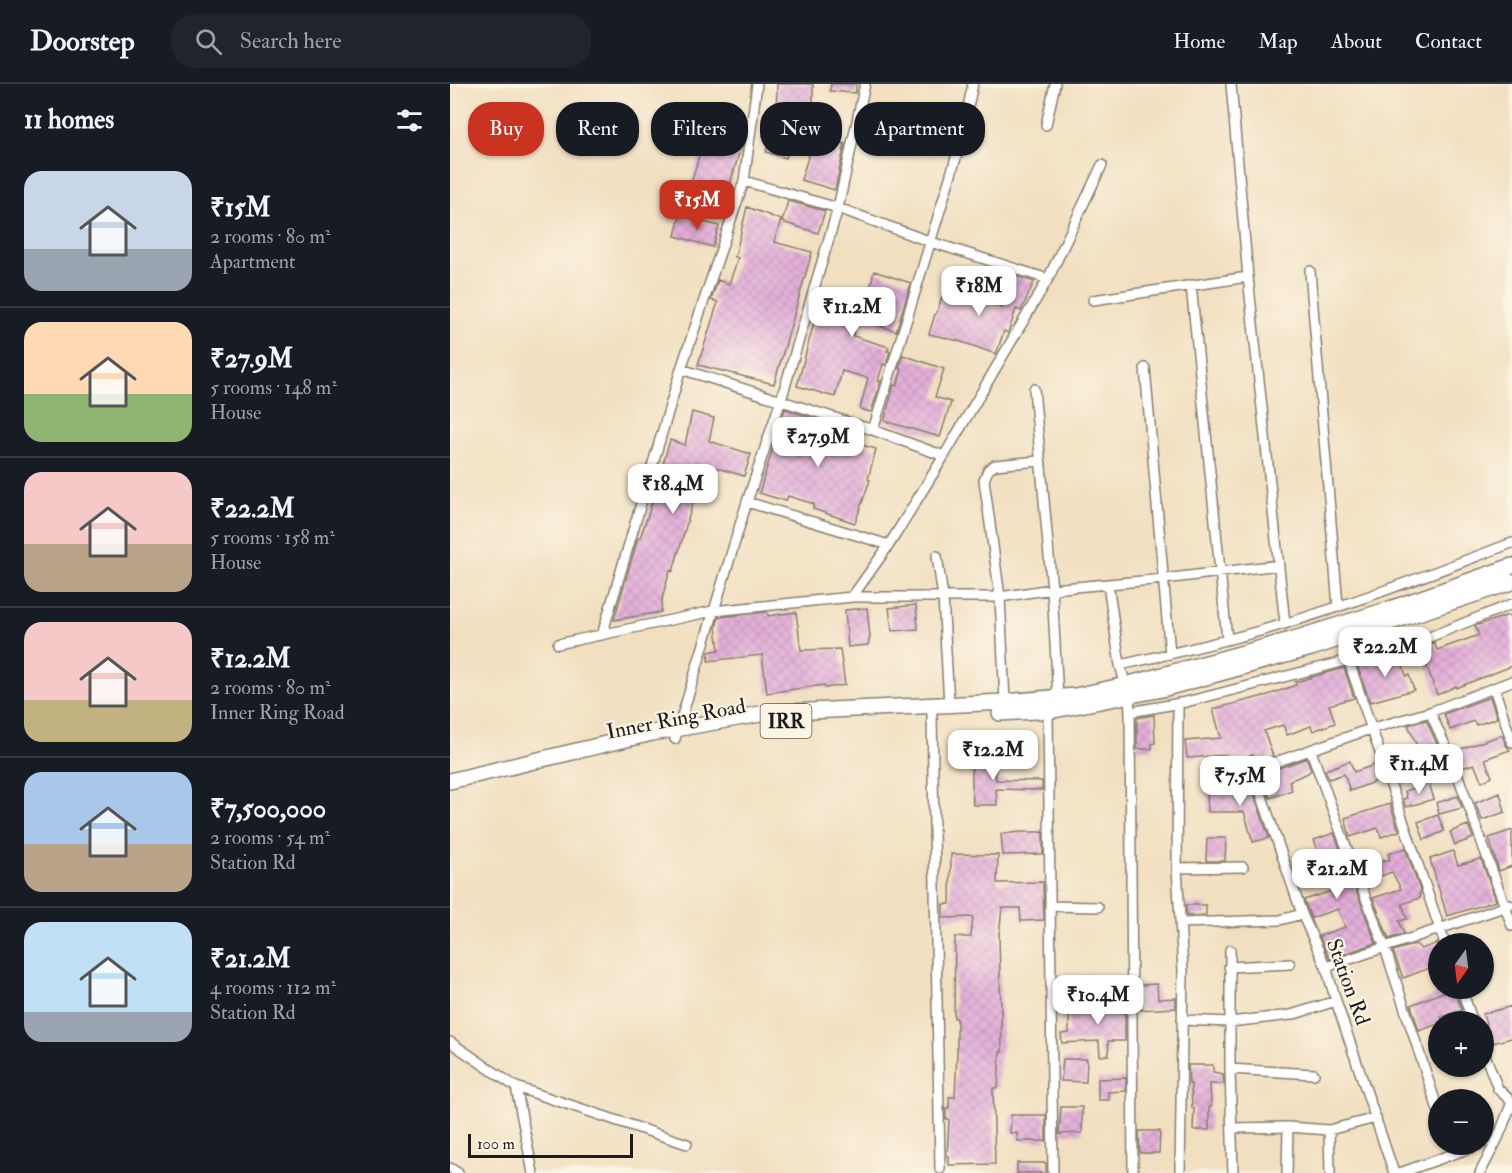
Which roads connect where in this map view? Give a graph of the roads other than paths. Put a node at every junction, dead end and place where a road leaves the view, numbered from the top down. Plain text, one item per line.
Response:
1 (757, 84) edge
2 (865, 84) edge
3 (973, 84) edge
4 (1055, 84) edge
5 (1231, 84) edge
6 (1046, 125) dead end
7 (1102, 165) dead end
8 (744, 181) junction
9 (838, 208) junction
10 (931, 242) junction
11 (1310, 271) dead end
12 (1248, 277) junction
13 (1048, 279) junction
14 (1191, 285) junction
15 (1093, 300) dead end
16 (1144, 368) dead end
17 (681, 369) junction
18 (1034, 390) dead end
19 (781, 400) junction
20 (873, 430) junction
21 (944, 456) junction
22 (1040, 460) junction
23 (747, 502) junction
24 (1512, 543) edge
25 (888, 545) junction
26 (937, 556) dead end
27 (1278, 565) junction
28 (1512, 566) edge
29 (1221, 573) junction
30 (1164, 579) junction
31 (1512, 582) edge
32 (1108, 584) junction
33 (1052, 589) junction
34 (852, 597) junction
35 (943, 597) junction
36 (1000, 597) junction
37 (1512, 604) edge
38 (1338, 606) junction
39 (713, 611) junction
40 (1285, 624) junction
41 (602, 635) junction
42 (1227, 639) junction
43 (558, 644) dead end
44 (1170, 654) junction
45 (1348, 659) junction
46 (1120, 664) junction
47 (1512, 681) edge
48 (1494, 688) junction
49 (1128, 698) junction
50 (1005, 702) junction
51 (1178, 704) junction
52 (949, 705) junction
53 (1053, 705) junction
54 (1430, 712) junction
55 (933, 715) junction
56 (1370, 729) junction
57 (676, 734) junction
58 (1512, 742) edge
59 (1311, 751) junction
60 (450, 781) edge
61 (450, 791) edge
62 (1243, 867) dead end
63 (1177, 868) junction
64 (1509, 905) edge
65 (1050, 906) junction
66 (1098, 907) dead end
67 (1302, 914) junction
68 (1180, 923) junction
69 (1512, 926) edge
70 (1440, 929) junction
71 (1441, 933) edge
72 (1385, 948) junction
73 (1230, 950) dead end
74 (1290, 964) dead end
75 (1229, 967) junction
76 (1326, 968) junction
77 (1336, 1001) junction
78 (1182, 1020) junction
79 (1230, 1022) junction
80 (450, 1042) edge
81 (1230, 1070) junction
82 (1314, 1074) dead end
83 (1493, 1077) edge
84 (516, 1087) junction
85 (1431, 1089) edge
86 (1511, 1107) edge
87 (1376, 1118) junction
88 (1288, 1127) junction
89 (1233, 1128) junction
90 (1329, 1130) junction
91 (1498, 1138) junction
92 (1494, 1140) edge
93 (687, 1144) dead end
94 (1453, 1155) edge
95 (450, 1168) edge
96 (940, 1169) dead end
97 (458, 1173) edge
98 (533, 1173) edge
99 (1053, 1173) edge
100 (1133, 1173) edge
101 (1180, 1173) edge
102 (1233, 1173) edge
103 (1287, 1173) edge
104 (1330, 1173) edge
105 (1394, 1173) edge
106 (1401, 1173) edge
107 (1480, 1173) edge

1 - 8 street
2 - 9 street
3 - 10 street
4 - 6 street
5 - 12 street
7 - 13 street
8 - 9 street
8 - 17 street
9 - 10 street
9 - 19 street
10 - 13 street
10 - 20 street
11 - 38 street
12 - 14 street
12 - 27 street
13 - 21 street
14 - 15 street
14 - 29 street
16 - 30 street
17 - 19 street
17 - 41 street
18 - 22 street
19 - 20 street
19 - 23 street
20 - 21 street
21 - 25 street
22 - 33 street
22 - 36 street
23 - 25 street
23 - 39 street
24 - 38 street
25 - 34 street
26 - 35 street
27 - 29 street
27 - 40 street
28 - 49 main road, IRR
29 - 30 street
29 - 42 street
30 - 32 street
30 - 44 street
31 - 49 main road, IRR
32 - 33 street
32 - 46 street
33 - 36 street
33 - 53 street
34 - 35 street
34 - 39 street
35 - 36 street
35 - 52 street
36 - 50 street
37 - 45 street
38 - 40 street
39 - 41 street
39 - 57 street
40 - 42 street
41 - 43 street
42 - 44 street
44 - 46 street
45 - 51 street
45 - 56 street
46 - 49 street
47 - 48 street
48 - 54 street
48 - 58 street
49 - 51 street
49 - 53 main road, Inner Ring Road / IRR
49 - 100 street
50 - 52 main road, Inner Ring Road / IRR
50 - 53 main road, Inner Ring Road / IRR
51 - 63 street
52 - 57 main road, Inner Ring Road / IRR
53 - 55 main road, Inner Ring Road / IRR
53 - 65 street
54 - 56 street
54 - 64 street
55 - 57 main road, Inner Ring Road / IRR
55 - 96 street
56 - 59 street
56 - 70 street
57 - 60 main road, Inner Ring Road / IRR
57 - 61 main road, Inner Ring Road / IRR
59 - 67 street, Station Rd
59 - 72 street
62 - 63 street
63 - 68 street
64 - 69 street
64 - 70 street
65 - 66 street
65 - 99 street
67 - 68 street
67 - 76 street, Station Rd
68 - 78 street
70 - 71 street
70 - 72 street
72 - 76 street
72 - 85 street
73 - 75 street
74 - 75 street
75 - 79 street
76 - 77 street, Station Rd
77 - 79 street
77 - 87 street, Station Rd
78 - 79 street
78 - 101 street
79 - 81 street
80 - 84 street
81 - 82 street
81 - 89 street
83 - 86 street
84 - 93 street
84 - 98 street
86 - 91 street
87 - 90 street
87 - 105 street, Station Rd
88 - 89 street
88 - 90 street
88 - 103 street
89 - 102 street
90 - 104 street
91 - 92 street
91 - 107 street
94 - 106 street
95 - 97 street

